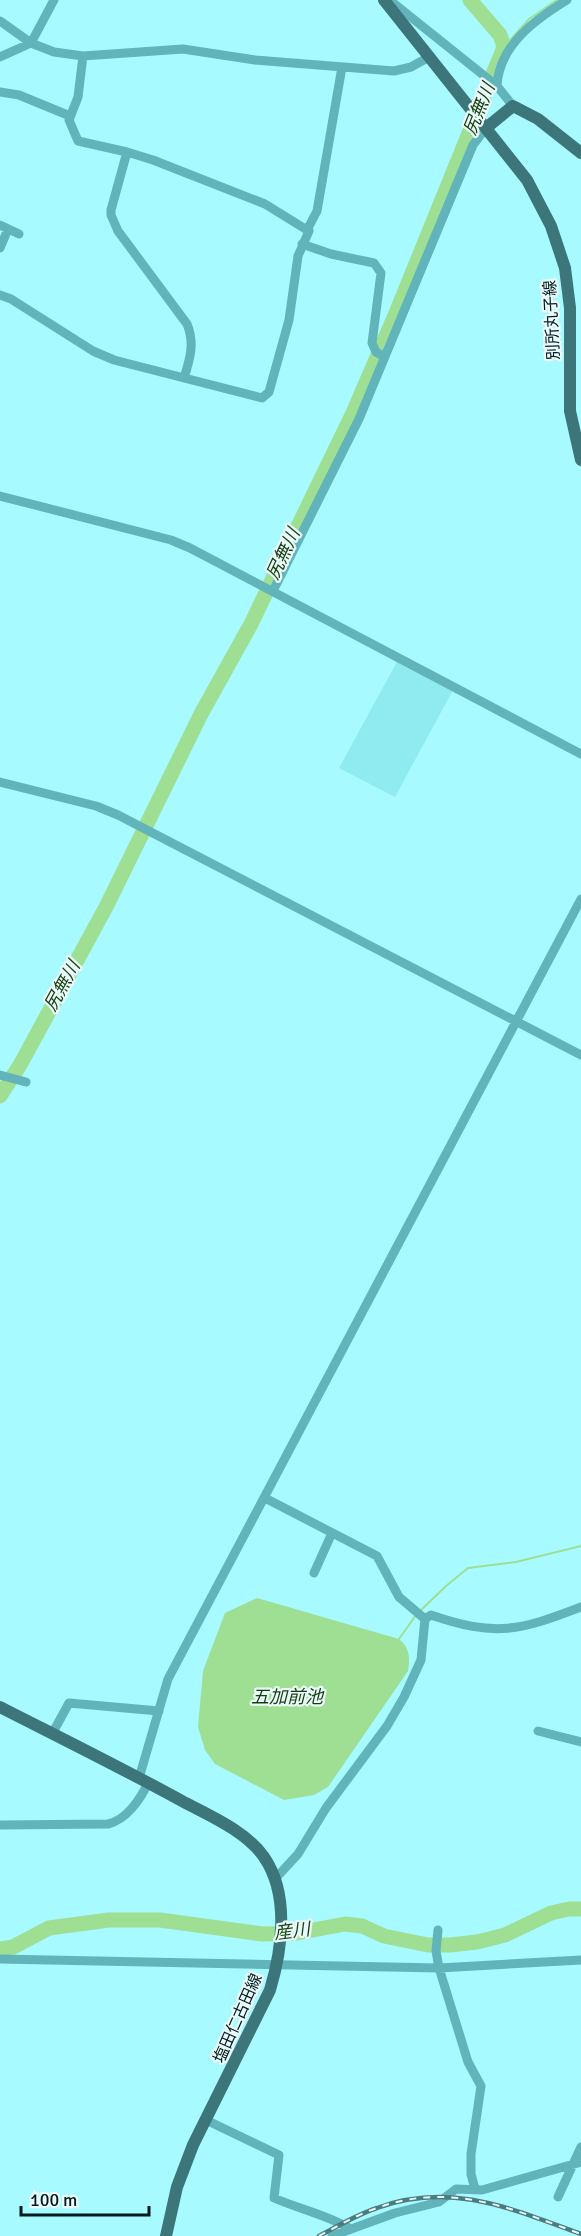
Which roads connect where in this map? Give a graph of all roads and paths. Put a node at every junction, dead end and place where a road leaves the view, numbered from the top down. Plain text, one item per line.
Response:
1 (54, 0) edge
2 (567, 0) edge
3 (388, 1) edge
4 (0, 21) edge
5 (418, 21) junction
6 (408, 31) junction
7 (31, 44) junction
8 (83, 56) junction
9 (0, 57) edge
10 (429, 57) junction
11 (342, 67) junction
12 (492, 82) junction
13 (0, 92) edge
14 (513, 106) junction
15 (70, 116) junction
16 (478, 119) junction
17 (127, 152) junction
18 (581, 153) edge
19 (4, 227) edge
20 (307, 230) junction
21 (19, 234) dead end
22 (303, 244) junction
23 (0, 248) edge
24 (0, 295) edge
25 (381, 355) junction
26 (184, 378) junction
27 (581, 460) edge
28 (0, 496) edge
29 (273, 591) junction
30 (581, 754) edge
31 (0, 782) edge
32 (581, 899) edge
33 (516, 1021) junction
34 (581, 1055) edge
35 (3, 1076) edge
36 (22, 1081) dead end
37 (265, 1498) junction
38 (332, 1533) junction
39 (314, 1573) dead end
40 (581, 1607) edge
41 (424, 1619) junction
42 (0, 1707) edge
43 (159, 1711) junction
44 (538, 1731) dead end
45 (52, 1734) junction
46 (581, 1742) edge
47 (144, 1780) junction
48 (0, 1825) edge
49 (274, 1880) junction
50 (438, 1930) dead end
51 (0, 1959) edge
52 (581, 1960) edge
53 (277, 1964) junction
54 (439, 1968) junction
55 (206, 2120) junction
56 (581, 2147) edge
57 (577, 2164) edge
58 (475, 2189) junction
59 (558, 2197) dead end
60 (349, 2228) junction
61 (166, 2236) edge
62 (332, 2236) edge

1 - 7 street
2 - 12 street
3 - 5 street
3 - 6 main road, 別所丸子線
4 - 7 street
5 - 6 street
5 - 12 street
6 - 10 main road, 別所丸子線
7 - 8 street
7 - 9 street
8 - 11 street
8 - 15 street
10 - 11 street
10 - 16 main road, 別所丸子線
11 - 20 street
12 - 14 street
13 - 15 street
14 - 16 main road
14 - 18 main road
15 - 17 street
16 - 25 street
16 - 27 main road, 別所丸子線
17 - 20 street
17 - 26 street
19 - 21 street
19 - 23 street
20 - 22 street
22 - 25 street
22 - 26 street
24 - 26 street
25 - 29 street
28 - 29 street
29 - 30 street
31 - 33 street
32 - 33 street
33 - 34 street
33 - 37 street
35 - 36 street
37 - 38 street
37 - 43 street
38 - 39 street
38 - 41 street
40 - 41 street
41 - 49 street
42 - 45 main road, 塩田仁古田線
43 - 45 street
43 - 47 street
44 - 46 street
45 - 47 main road, 塩田仁古田線
47 - 48 street
47 - 49 main road, 塩田仁古田線
49 - 53 main road, 塩田仁古田線
50 - 54 street
51 - 53 street
52 - 54 street
53 - 54 street
53 - 55 main road, 塩田仁古田線
54 - 58 street
55 - 60 street
55 - 61 main road, 塩田仁古田線
56 - 57 street
57 - 58 street
57 - 59 street
58 - 60 street
60 - 62 street

